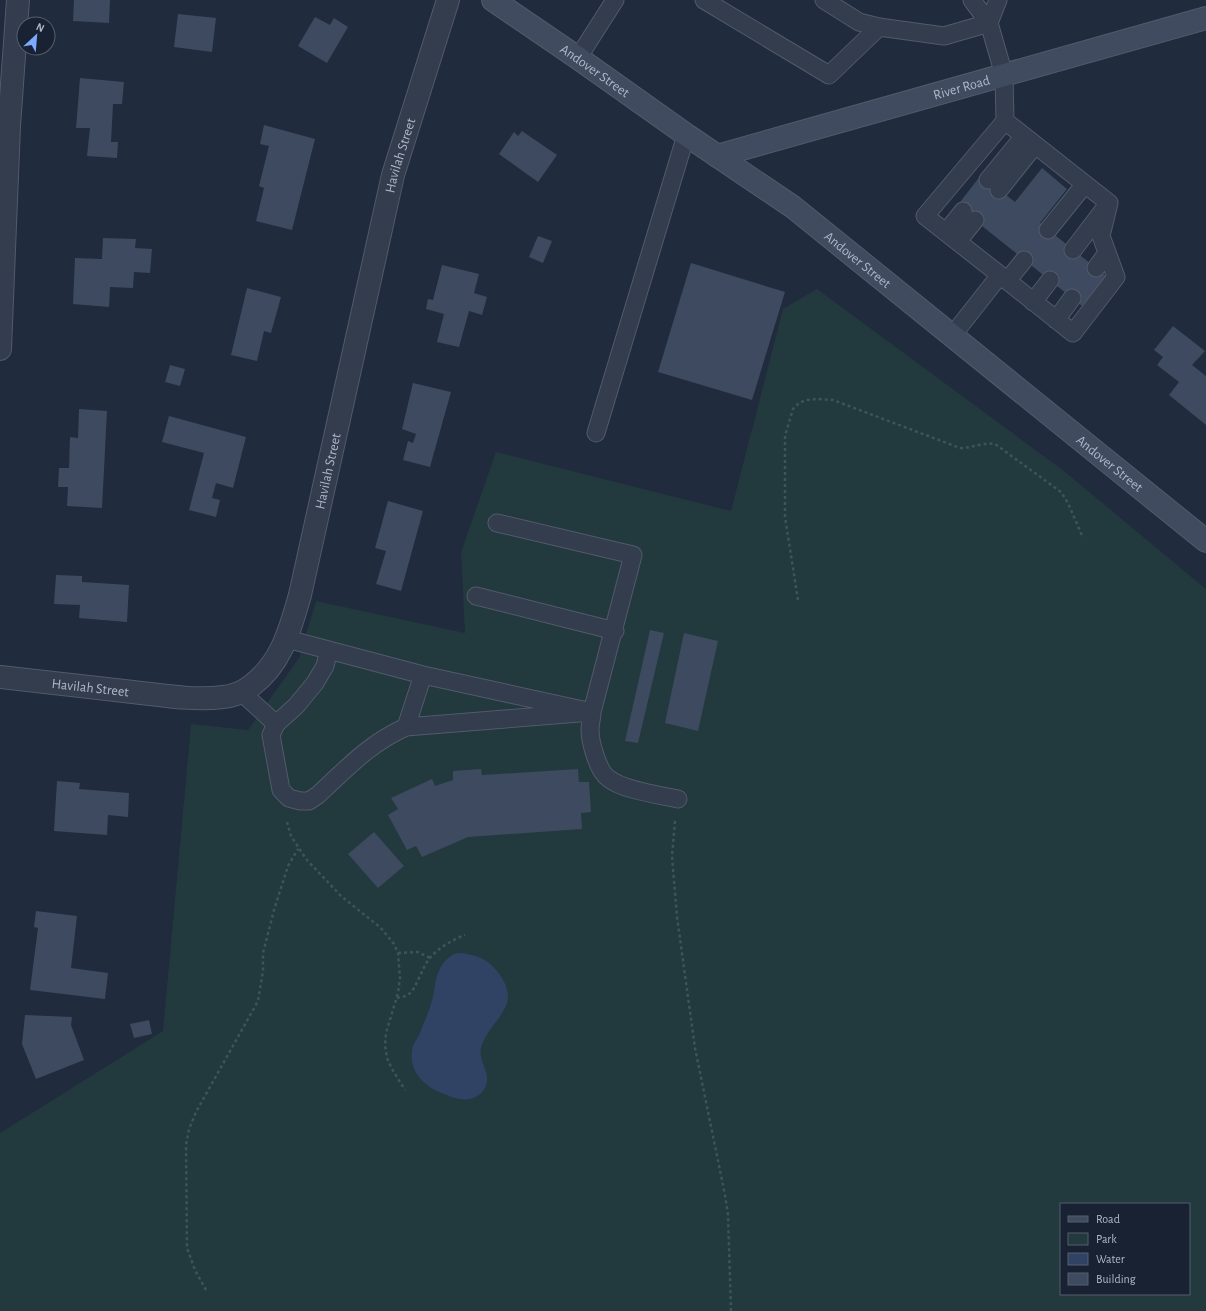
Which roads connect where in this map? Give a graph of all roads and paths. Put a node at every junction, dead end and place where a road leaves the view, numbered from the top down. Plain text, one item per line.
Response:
1 (18, 0) edge
2 (448, 0) edge
3 (493, 0) edge
4 (615, 0) edge
5 (704, 0) edge
6 (824, 0) edge
7 (972, 0) edge
8 (998, 0) edge
9 (843, 5) edge
10 (1206, 18) edge
11 (989, 23) junction
12 (879, 27) junction
13 (578, 58) junction
14 (1004, 75) junction
15 (1005, 121) junction
16 (686, 135) junction
17 (1029, 140) junction
18 (717, 156) junction
19 (1085, 184) junction
20 (993, 185) dead end
21 (1108, 203) junction
22 (969, 216) dead end
23 (1048, 230) dead end
24 (952, 237) junction
25 (1073, 250) dead end
26 (1107, 253) junction
27 (1024, 260) dead end
28 (1096, 268) dead end
29 (1004, 278) junction
30 (1050, 280) dead end
31 (1072, 298) dead end
32 (1033, 302) junction
33 (1056, 320) junction
34 (952, 336) junction
35 (0, 349) edge
36 (596, 433) dead end
37 (497, 523) dead end
38 (1083, 538) dead end
39 (1206, 541) edge
40 (476, 596) dead end
41 (798, 600) dead end
42 (614, 631) junction
43 (287, 639) junction
44 (329, 650) junction
45 (424, 675) junction
46 (0, 677) edge
47 (241, 692) junction
48 (592, 712) junction
49 (276, 724) junction
50 (406, 727) junction
51 (281, 790) junction
52 (678, 799) joint
53 (298, 848) junction
54 (465, 935) dead end
55 (398, 953) junction
56 (430, 958) junction
57 (397, 998) junction
58 (405, 1090) dead end
59 (206, 1290) dead end
60 (731, 1311) edge

1 - 35 street
2 - 43 street, Havilah Street
3 - 13 main road, Andover Street
4 - 13 lane
5 - 12 lane
6 - 9 lane
7 - 11 lane
8 - 11 lane
9 - 12 lane
10 - 14 main road, River Road
11 - 12 lane
11 - 14 lane
13 - 16 main road, Andover Street
14 - 15 lane
14 - 18 main road, River Road
15 - 17 lane
15 - 24 lane
16 - 18 main road, Andover Street
16 - 36 lane
17 - 19 lane
17 - 20 lane
18 - 34 main road, Andover Street
19 - 21 lane
19 - 23 lane
21 - 25 lane
21 - 26 lane
22 - 24 lane
24 - 29 lane
26 - 28 lane
26 - 33 lane
27 - 29 lane
29 - 32 lane
29 - 34 lane
30 - 32 lane
31 - 33 lane
32 - 33 lane
34 - 39 main road, Andover Street
37 - 42 lane
38 - 41 path
40 - 42 lane
42 - 48 lane
43 - 44 lane
43 - 47 street, Havilah Street
44 - 45 lane
44 - 49 lane
45 - 48 lane
45 - 50 lane
46 - 47 street, Havilah Street
47 - 49 lane
48 - 50 lane
48 - 52 lane
49 - 51 lane
50 - 51 lane
51 - 53 path
52 - 60 path
53 - 55 path
53 - 59 path
54 - 56 path
55 - 56 path
55 - 57 path
56 - 57 path
57 - 58 path

